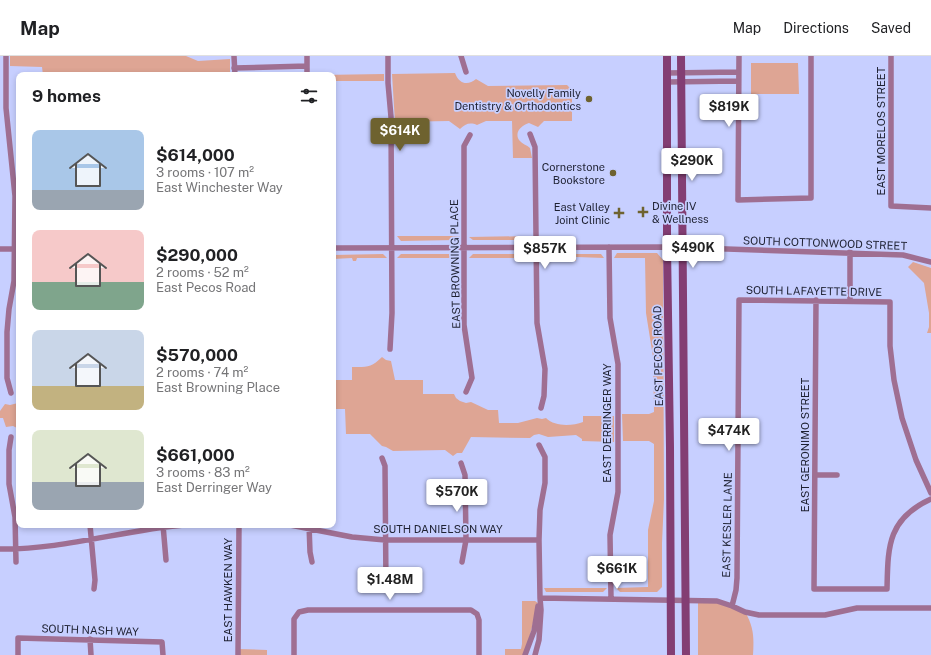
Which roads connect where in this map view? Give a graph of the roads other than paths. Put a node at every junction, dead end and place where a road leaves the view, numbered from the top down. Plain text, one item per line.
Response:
1 (6, 56) edge
2 (234, 56) edge
3 (307, 56) edge
4 (388, 56) edge
5 (461, 56) edge
6 (667, 56) edge
7 (681, 56) edge
8 (738, 56) edge
9 (811, 56) edge
10 (891, 56) edge
11 (307, 66) junction
12 (234, 68) junction
13 (234, 72) edge
14 (307, 72) edge
15 (466, 72) dead end
16 (682, 72) junction
17 (709, 72) junction
18 (718, 72) junction
19 (738, 72) junction
20 (667, 73) junction
21 (718, 81) junction
22 (738, 81) junction
23 (667, 82) junction
24 (682, 82) junction
25 (709, 82) junction
26 (530, 134) dead end
27 (470, 135) dead end
28 (16, 188) edge
29 (931, 208) edge
30 (464, 247) junction
31 (536, 247) junction
32 (609, 247) junction
33 (666, 247) junction
34 (336, 248) edge
35 (392, 248) junction
36 (683, 248) junction
37 (0, 249) edge
38 (16, 249) edge
39 (850, 252) junction
40 (16, 260) edge
41 (931, 262) edge
42 (739, 300) joint
43 (816, 300) junction
44 (850, 300) junction
45 (390, 349) dead end
46 (466, 392) dead end
47 (11, 393) dead end
48 (541, 408) dead end
49 (11, 437) dead end
50 (539, 445) dead end
51 (382, 458) dead end
52 (461, 464) dead end
53 (816, 475) junction
54 (837, 475) dead end
55 (931, 493) edge
56 (931, 499) edge
57 (90, 528) edge
58 (151, 528) edge
59 (163, 528) edge
60 (239, 528) edge
61 (309, 528) edge
62 (317, 528) edge
63 (91, 538) junction
64 (385, 540) junction
65 (466, 540) junction
66 (539, 540) junction
67 (0, 549) edge
68 (16, 549) junction
69 (166, 560) dead end
70 (16, 562) dead end
71 (312, 562) dead end
72 (462, 562) dead end
73 (386, 587) dead end
74 (94, 589) dead end
75 (540, 598) junction
76 (611, 598) junction
77 (671, 599) junction
78 (686, 600) junction
79 (732, 606) junction
80 (931, 608) edge
81 (90, 639) junction
82 (18, 655) edge
83 (91, 655) edge
84 (163, 655) edge
85 (238, 655) edge
86 (294, 655) edge
87 (479, 655) edge
88 (525, 655) edge
89 (535, 655) edge
90 (671, 655) edge
91 (686, 655) edge

1 - 28 street
2 - 12 street
3 - 11 street
4 - 35 street
5 - 15 street
6 - 20 main road, EAST PECOS ROAD
7 - 16 main road
8 - 19 street
9 - 22 street
10 - 29 street, EAST MORELOS STREET
11 - 12 street
11 - 14 street
12 - 13 street
16 - 17 street
16 - 20 street
16 - 24 main road
17 - 18 street
17 - 25 street
18 - 19 street
18 - 21 street
19 - 22 street
20 - 23 main road, EAST PECOS ROAD
21 - 22 street
21 - 25 street
23 - 24 street
23 - 33 main road, EAST PECOS ROAD
24 - 25 street
24 - 36 main road
26 - 31 street
27 - 30 street, EAST BROWNING PLACE
30 - 31 street, SOUTH COTTONWOOD STREET
30 - 35 street, SOUTH COTTONWOOD STREET
30 - 46 street, EAST BROWNING PLACE
31 - 32 street, SOUTH COTTONWOOD STREET
31 - 48 street
32 - 33 street, SOUTH COTTONWOOD STREET
32 - 76 street, EAST DERRINGER WAY
33 - 36 street, SOUTH COTTONWOOD STREET
33 - 77 main road, EAST PECOS ROAD
34 - 35 street, SOUTH COTTONWOOD STREET
35 - 45 street
36 - 39 street, SOUTH COTTONWOOD STREET
36 - 78 main road
37 - 38 street
39 - 41 street, SOUTH COTTONWOOD STREET
39 - 44 street
40 - 47 street
42 - 43 street, SOUTH LAFAYETTE DRIVE
42 - 79 street, EAST KESLER LANE
43 - 44 street, SOUTH LAFAYETTE DRIVE
43 - 53 street, EAST GERONIMO STREET
44 - 55 street, SOUTH LAFAYETTE DRIVE
49 - 68 street
50 - 66 street
51 - 64 street
52 - 65 street
53 - 54 street
53 - 56 street, EAST GERONIMO STREET
57 - 63 street
58 - 63 street
59 - 69 street
60 - 85 street, EAST HAWKEN WAY
61 - 71 street
62 - 64 street, SOUTH DANIELSON WAY
63 - 68 street
63 - 74 street
64 - 65 street, SOUTH DANIELSON WAY
64 - 73 street
65 - 66 street, SOUTH DANIELSON WAY
65 - 72 street
66 - 75 street
67 - 68 street
68 - 70 street
75 - 76 street
75 - 88 street
75 - 89 street
76 - 77 street
77 - 78 street
77 - 90 main road, EAST PECOS ROAD
78 - 79 street
78 - 91 main road
79 - 80 street
81 - 82 street, SOUTH NASH WAY
81 - 83 street
81 - 84 street, SOUTH NASH WAY
86 - 87 street

